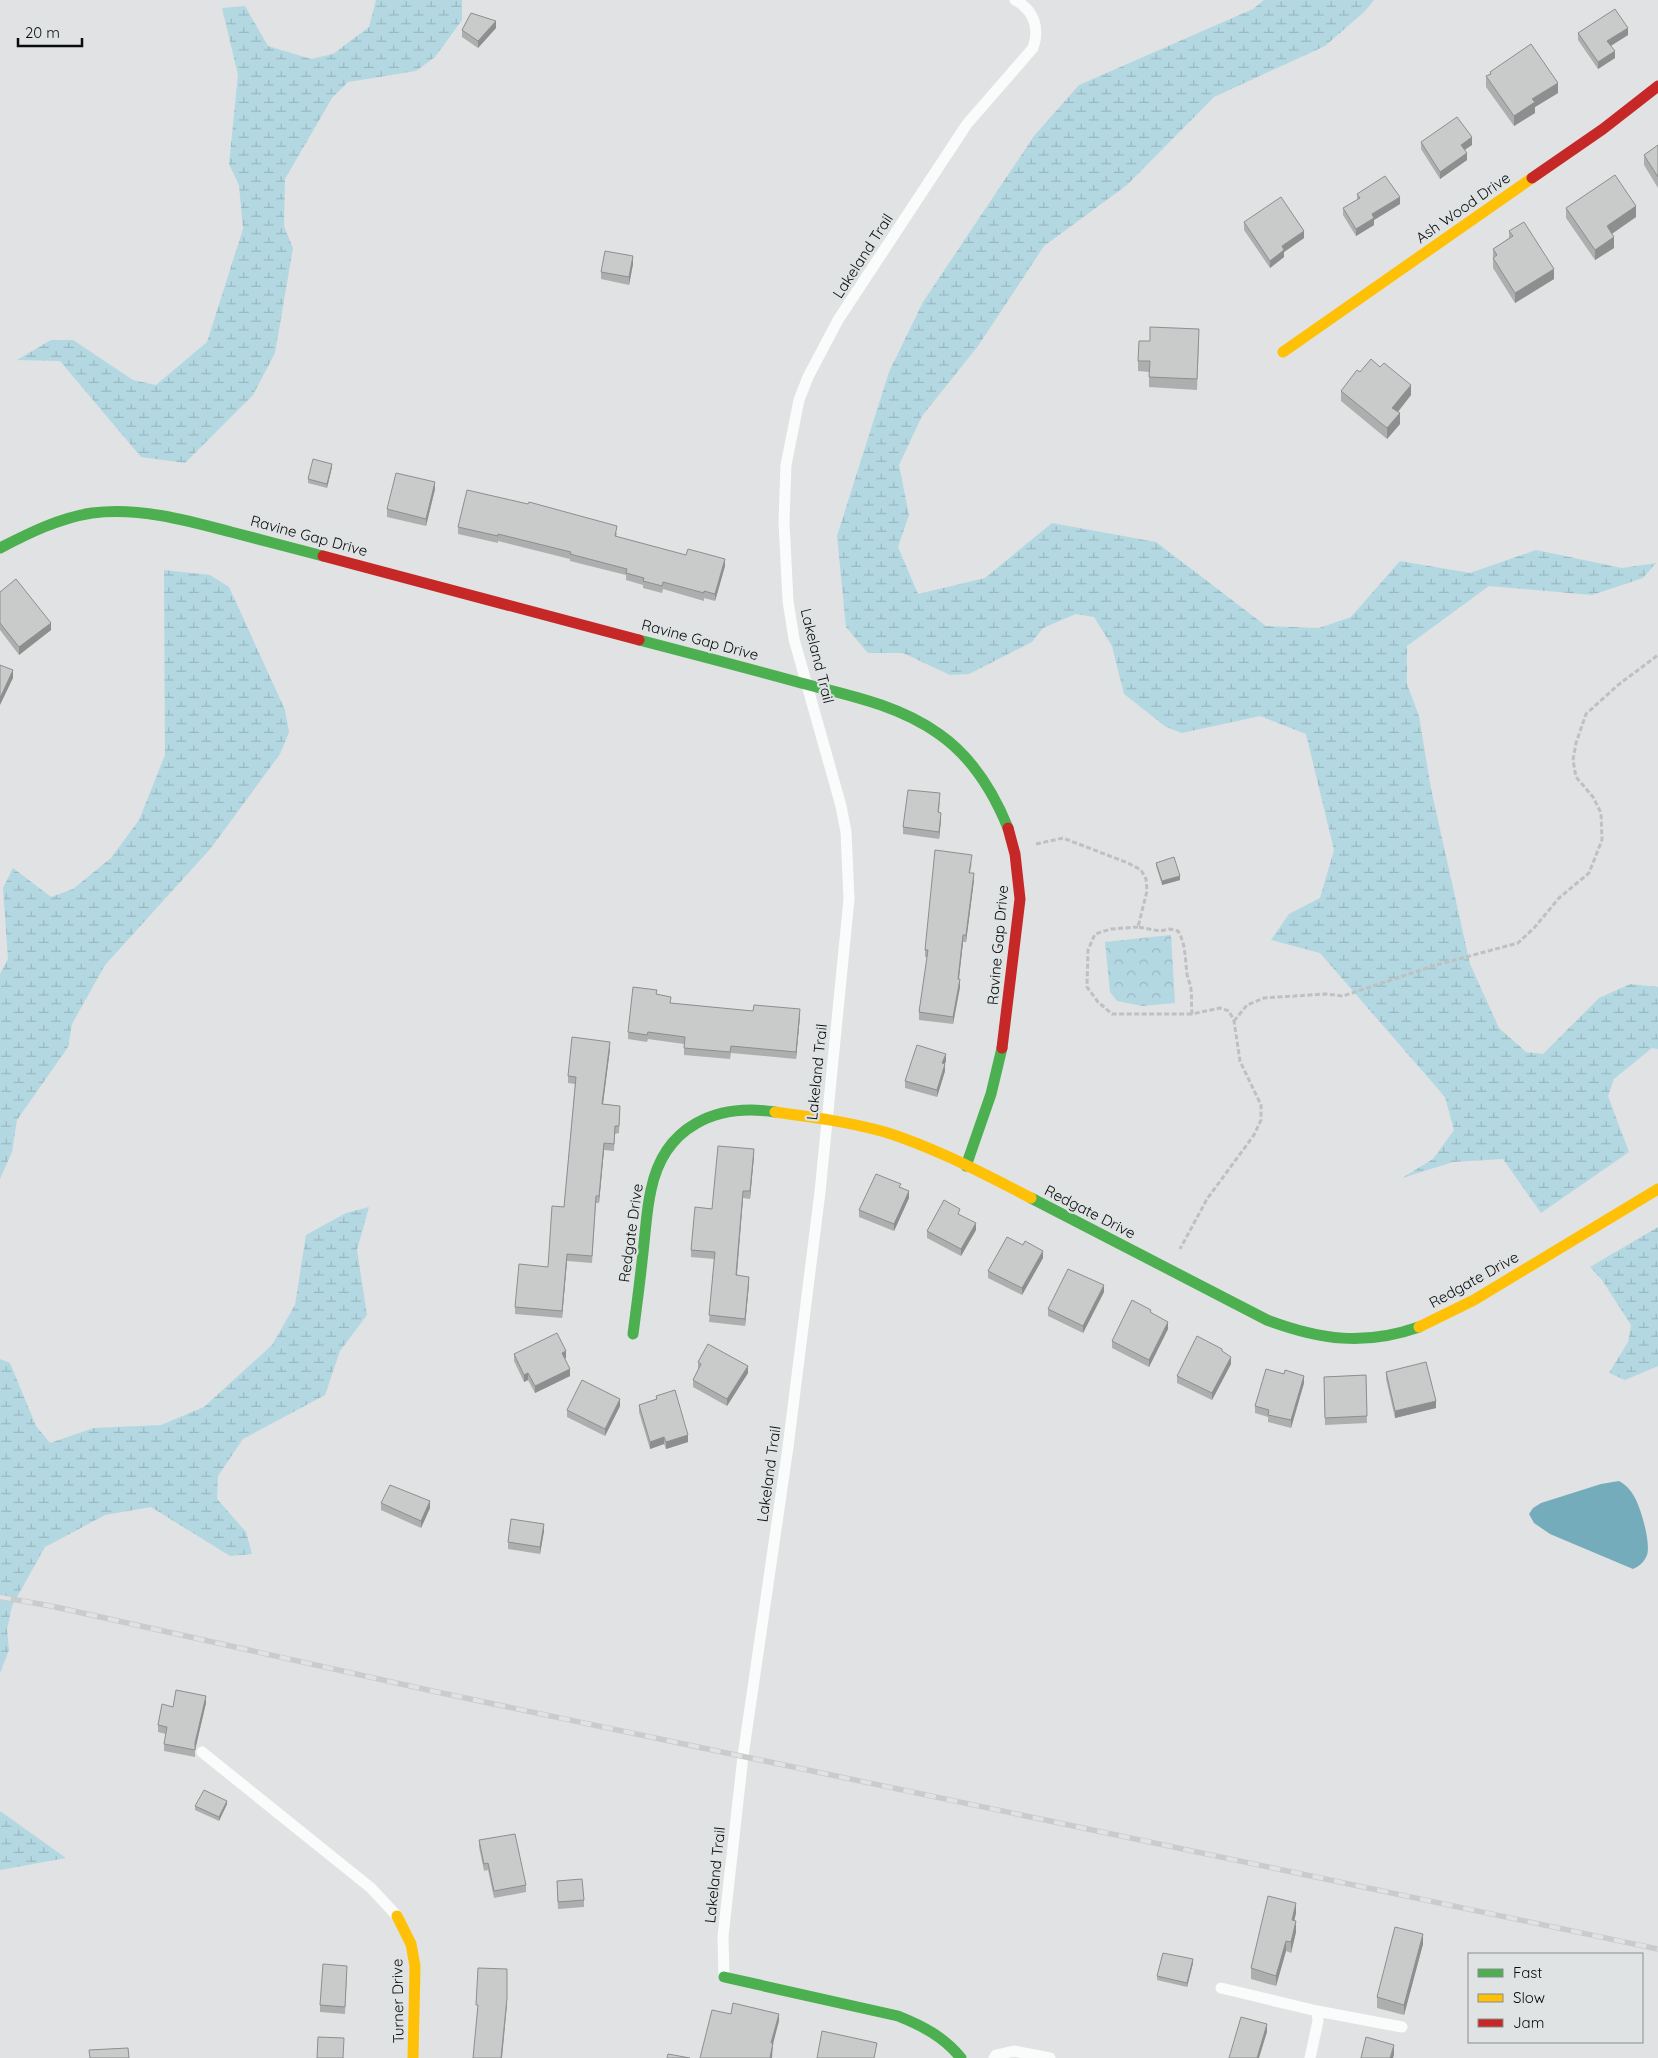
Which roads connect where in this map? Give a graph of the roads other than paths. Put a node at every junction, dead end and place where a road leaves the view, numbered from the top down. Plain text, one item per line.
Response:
1 (1015, 0) edge
2 (1658, 86) edge
3 (1283, 352) dead end
4 (0, 548) edge
5 (808, 684) junction
6 (827, 1120) junction
7 (966, 1166) junction
8 (1658, 1188) edge
9 (633, 1334) dead end
10 (202, 1752) dead end
11 (397, 1916) joint
12 (724, 1977) joint
13 (1221, 1988) dead end
14 (1317, 2011) junction
15 (1402, 2027) dead end
16 (413, 2058) edge
17 (960, 2058) edge
18 (994, 2058) edge
19 (1050, 2058) edge
20 (1310, 2058) edge

1 - 5 lane, Lakeland Trail
2 - 3 street, Ash Wood Drive
4 - 5 street, Ravine Gap Drive
5 - 6 lane, Lakeland Trail
5 - 7 street, Ravine Gap Drive
6 - 7 street, Redgate Drive
6 - 9 street, Redgate Drive
6 - 12 lane, Lakeland Trail
7 - 8 street, Redgate Drive
10 - 11 lane
11 - 16 street, Turner Drive
12 - 17 street, Lakeland Trail
13 - 14 lane
14 - 15 lane
14 - 20 lane
18 - 19 lane

